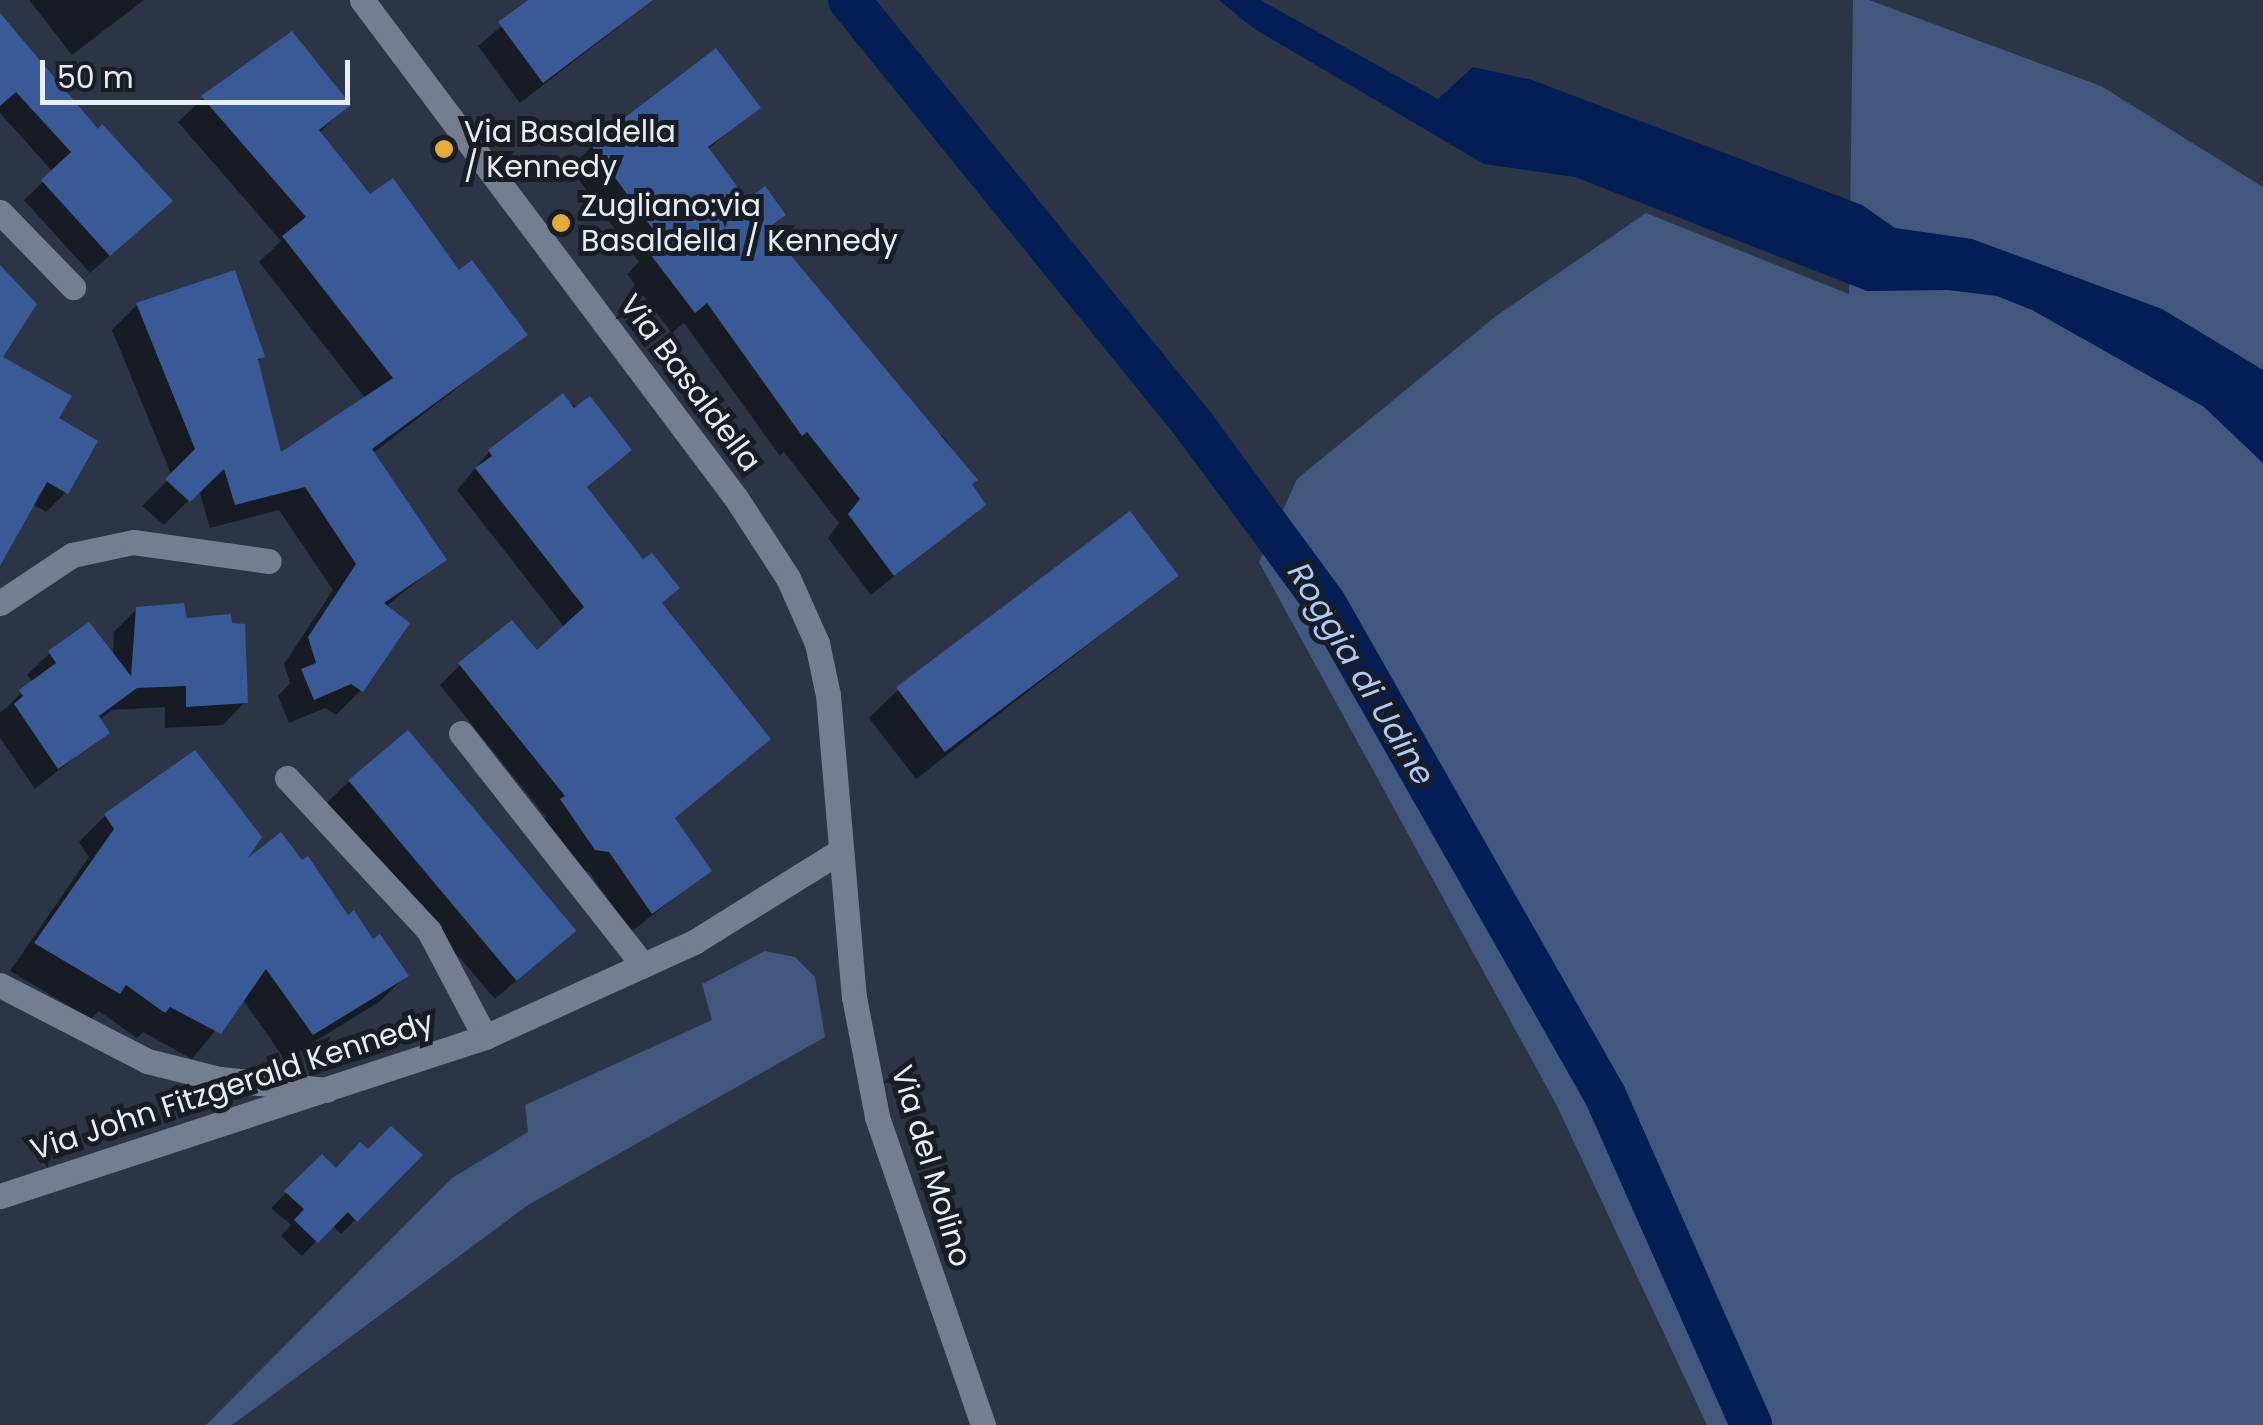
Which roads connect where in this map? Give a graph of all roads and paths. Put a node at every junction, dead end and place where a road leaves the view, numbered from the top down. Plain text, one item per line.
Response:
1 (362, 0) edge
2 (0, 212) edge
3 (73, 287) dead end
4 (269, 561) dead end
5 (0, 603) edge
6 (462, 733) dead end
7 (287, 778) dead end
8 (840, 855) junction
9 (643, 965) junction
10 (0, 985) edge
11 (485, 1037) junction
12 (336, 1091) junction
13 (0, 1196) edge
14 (983, 1425) edge

1 - 8 street, Via Basaldella
2 - 3 street
4 - 5 street
6 - 9 street
7 - 11 street, Via John Fitzgerald Kennedy
8 - 9 street, Via John Fitzgerald Kennedy
8 - 14 street, Via del Molino
9 - 11 street, Via John Fitzgerald Kennedy
10 - 12 street
11 - 12 street, Via John Fitzgerald Kennedy
12 - 13 street, Via John Fitzgerald Kennedy

